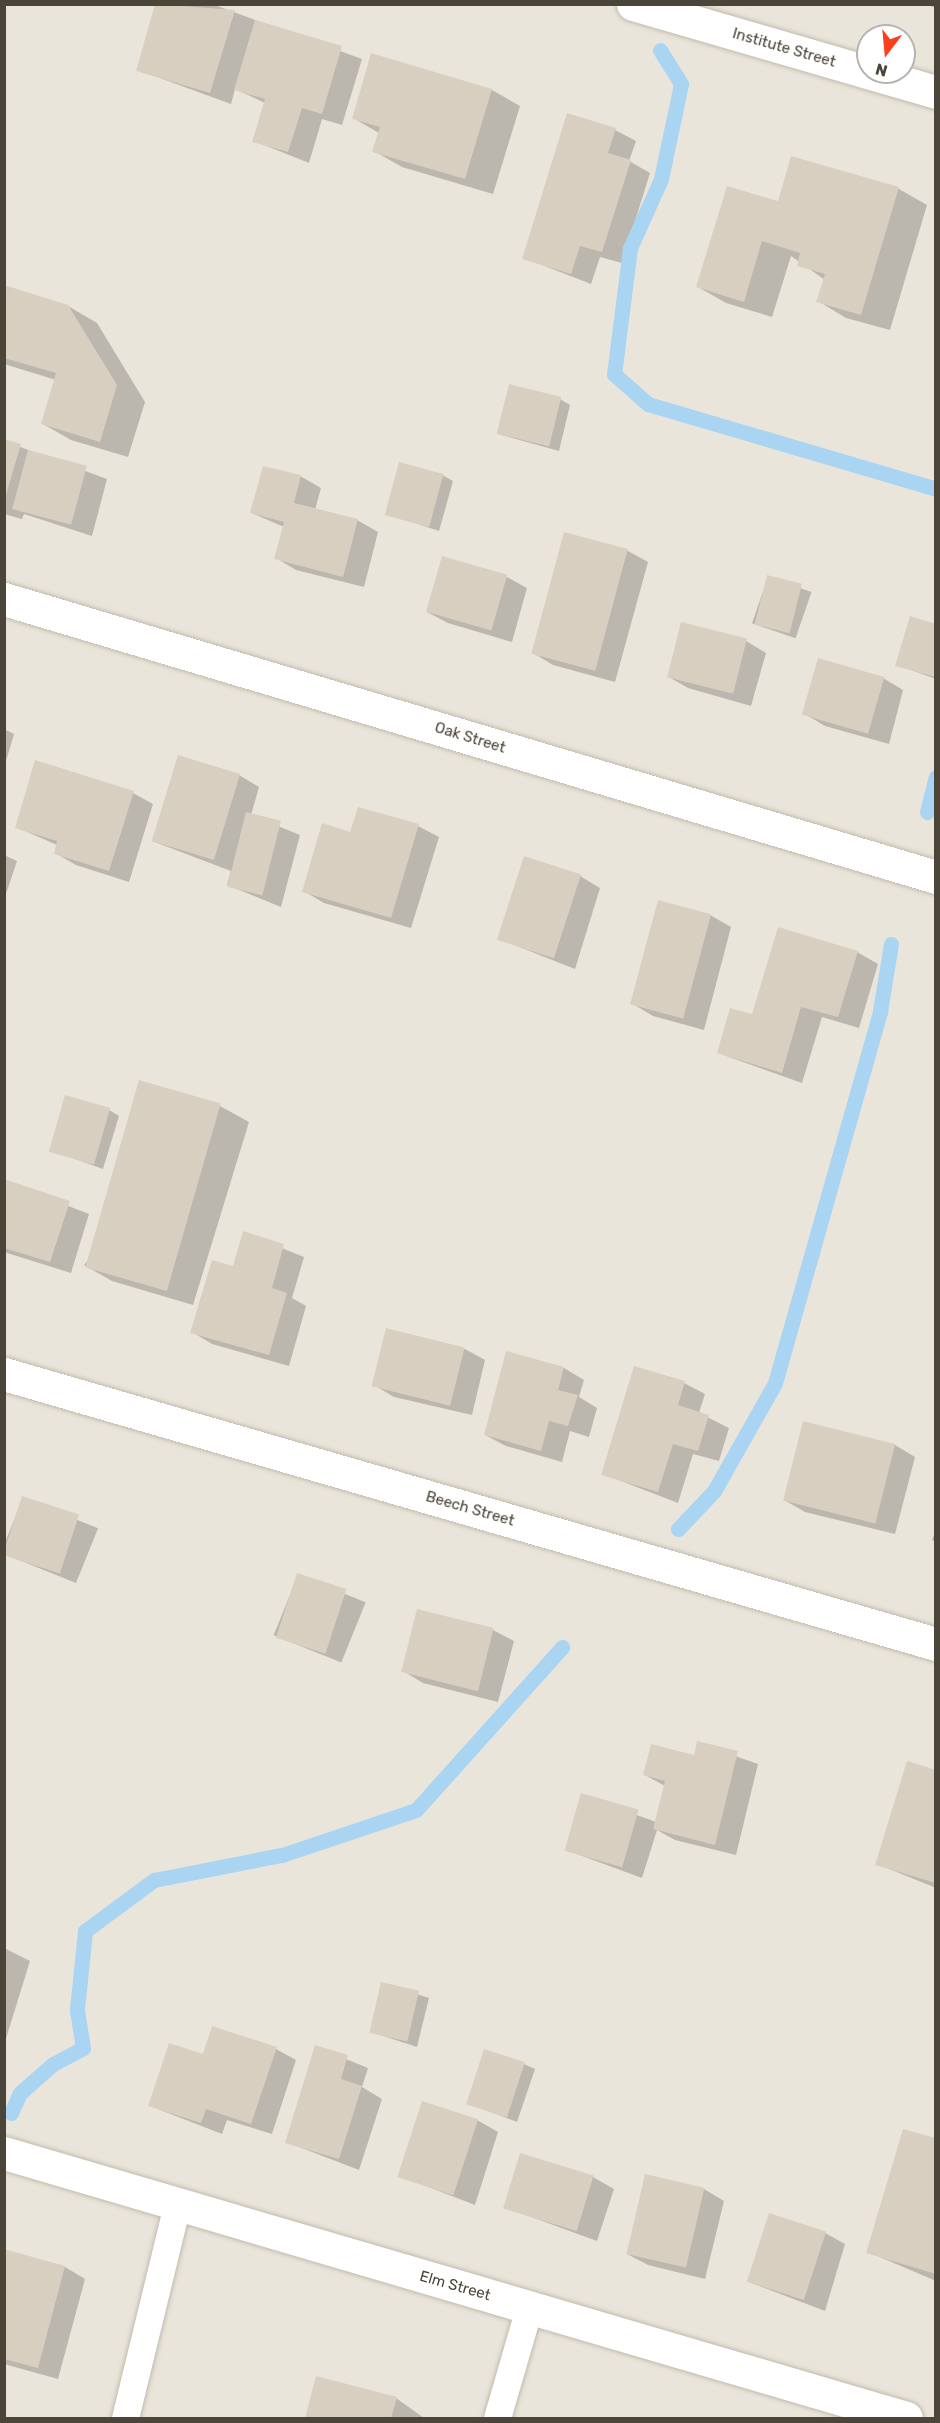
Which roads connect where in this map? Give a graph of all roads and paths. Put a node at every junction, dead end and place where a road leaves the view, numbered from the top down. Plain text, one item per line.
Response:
1 (633, 4) edge
2 (936, 92) edge
3 (4, 599) edge
4 (936, 877) edge
5 (4, 1374) edge
6 (936, 1644) edge
7 (4, 2154) edge
8 (177, 2204) junction
9 (529, 2308) junction
10 (125, 2418) edge
11 (497, 2418) edge
12 (906, 2418) edge

1 - 2 street, Institute Street
3 - 4 street, Oak Street
5 - 6 street, Beech Street
7 - 8 street, Elm Street
8 - 9 street, Elm Street
8 - 10 lane
9 - 11 lane
9 - 12 street, Elm Street

